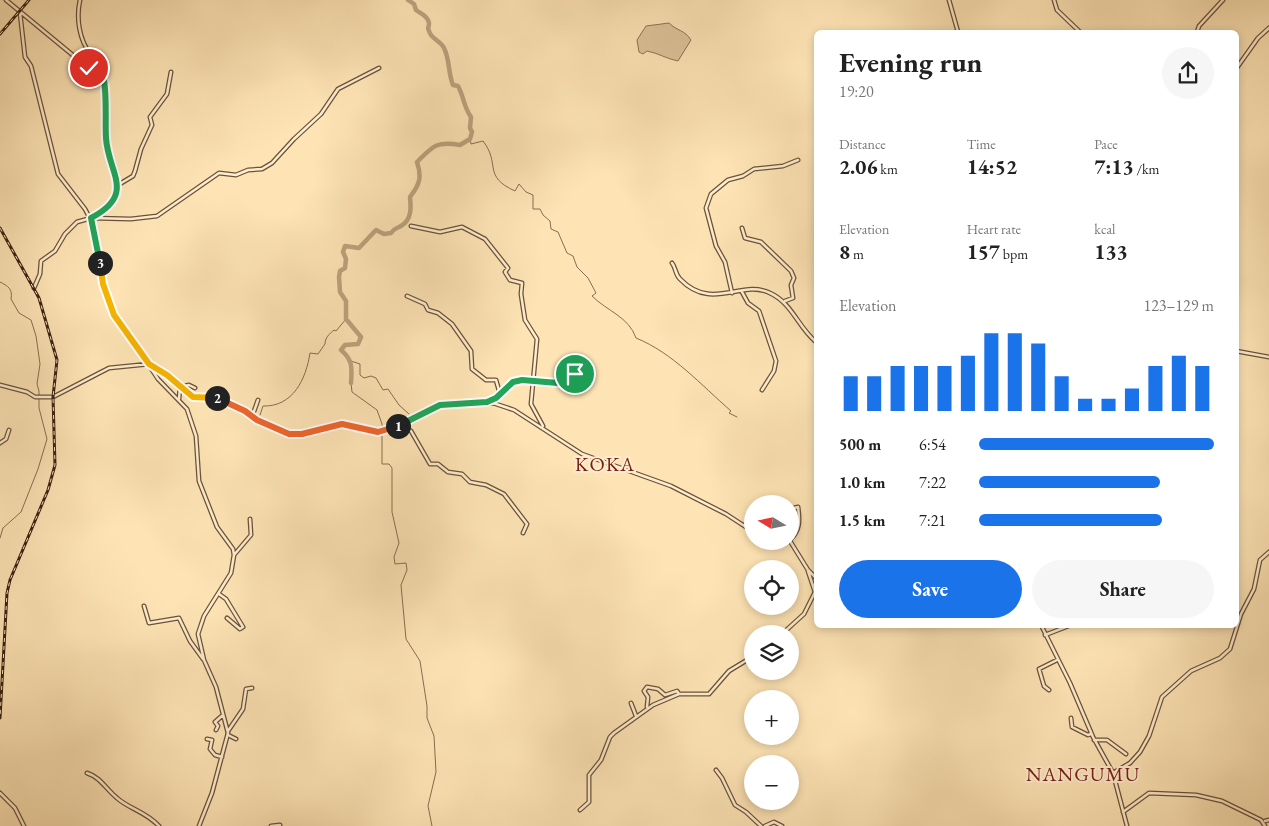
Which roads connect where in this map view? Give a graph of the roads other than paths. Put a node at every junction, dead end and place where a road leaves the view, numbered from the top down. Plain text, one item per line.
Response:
1 (6, 0) edge
2 (80, 0) edge
3 (949, 0) edge
4 (1054, 0) edge
5 (1223, 0) edge
6 (20, 13) junction
7 (1269, 28) edge
8 (957, 30) edge
9 (1078, 30) edge
10 (1198, 30) edge
11 (1239, 65) edge
12 (379, 68) dead end
13 (171, 72) dead end
14 (104, 80) junction
15 (798, 160) dead end
16 (118, 185) junction
17 (91, 218) junction
18 (411, 226) dead end
19 (742, 228) dead end
20 (672, 262) dead end
21 (34, 288) dead end
22 (742, 292) junction
23 (732, 293) junction
24 (407, 296) dead end
25 (785, 301) junction
26 (814, 340) edge
27 (1239, 351) edge
28 (1269, 356) edge
29 (149, 364) junction
30 (575, 374) dead end
31 (532, 381) junction
32 (0, 385) edge
33 (180, 387) junction
34 (195, 388) dead end
35 (762, 390) dead end
36 (500, 394) junction
37 (179, 399) junction
38 (258, 400) dead end
39 (487, 402) junction
40 (257, 420) junction
41 (402, 425) junction
42 (543, 428) junction
43 (9, 430) dead end
44 (0, 443) edge
45 (250, 519) dead end
46 (744, 525) edge
47 (523, 533) dead end
48 (796, 550) edge
49 (1269, 552) edge
50 (234, 555) junction
51 (808, 570) junction
52 (814, 576) edge
53 (814, 586) edge
54 (218, 594) junction
55 (814, 595) edge
56 (144, 606) dead end
57 (227, 618) dead end
58 (1239, 618) edge
59 (792, 625) edge
60 (1042, 628) edge
61 (1063, 628) edge
62 (1236, 628) edge
63 (1045, 635) junction
64 (204, 660) junction
65 (1057, 660) junction
66 (744, 662) edge
67 (252, 688) dead end
68 (1049, 690) dead end
69 (679, 694) junction
70 (631, 703) dead end
71 (647, 708) junction
72 (223, 715) junction
73 (636, 716) junction
74 (1071, 718) dead end
75 (216, 730) dead end
76 (228, 734) junction
77 (1091, 734) junction
78 (236, 738) dead end
79 (207, 739) dead end
80 (1094, 740) junction
81 (1126, 754) dead end
82 (222, 758) junction
83 (716, 770) dead end
84 (87, 773) dead end
85 (1113, 773) junction
86 (0, 792) edge
87 (580, 810) dead end
88 (1123, 812) junction
89 (1266, 821) edge
90 (280, 825) edge
91 (24, 826) edge
92 (159, 826) edge
93 (199, 826) edge
94 (271, 826) edge
95 (761, 826) edge
96 (765, 826) edge
97 (782, 826) edge
98 (1128, 826) edge
99 (1265, 826) edge

1 - 6 street
2 - 14 street
3 - 8 street
4 - 9 street
5 - 10 street
6 - 14 street
6 - 17 street
7 - 11 street
12 - 17 street
13 - 16 street
14 - 16 street
15 - 23 street
16 - 17 street
17 - 21 street
17 - 29 street
18 - 31 street
19 - 25 street
20 - 23 street
22 - 23 street
22 - 25 street
22 - 35 street
24 - 36 street
25 - 26 street
27 - 28 street
29 - 32 street
29 - 33 street
29 - 37 street
30 - 31 street
31 - 36 street
31 - 42 street
33 - 34 street
33 - 37 street
33 - 40 street
36 - 39 street
37 - 50 street
38 - 40 street
39 - 41 street
39 - 42 street
40 - 41 street
41 - 47 street
42 - 46 street
43 - 44 street
45 - 50 street
48 - 51 street
49 - 58 street
50 - 54 street
51 - 52 street
51 - 53 street
54 - 57 street
54 - 64 street
55 - 59 street
56 - 64 street
60 - 63 street
61 - 63 street
62 - 85 street
63 - 65 street
64 - 72 street
65 - 68 street
65 - 77 street
66 - 69 street
67 - 76 street
69 - 71 street
69 - 71 street
70 - 73 street
71 - 73 street
72 - 75 street
72 - 76 street
73 - 87 street
74 - 77 street
76 - 78 street
76 - 82 street
77 - 80 street
79 - 82 street
80 - 81 street
80 - 85 street
82 - 93 street
83 - 95 street
84 - 92 street
85 - 88 street
86 - 91 street
88 - 89 street
88 - 98 street
89 - 99 street
90 - 94 street
96 - 97 street

